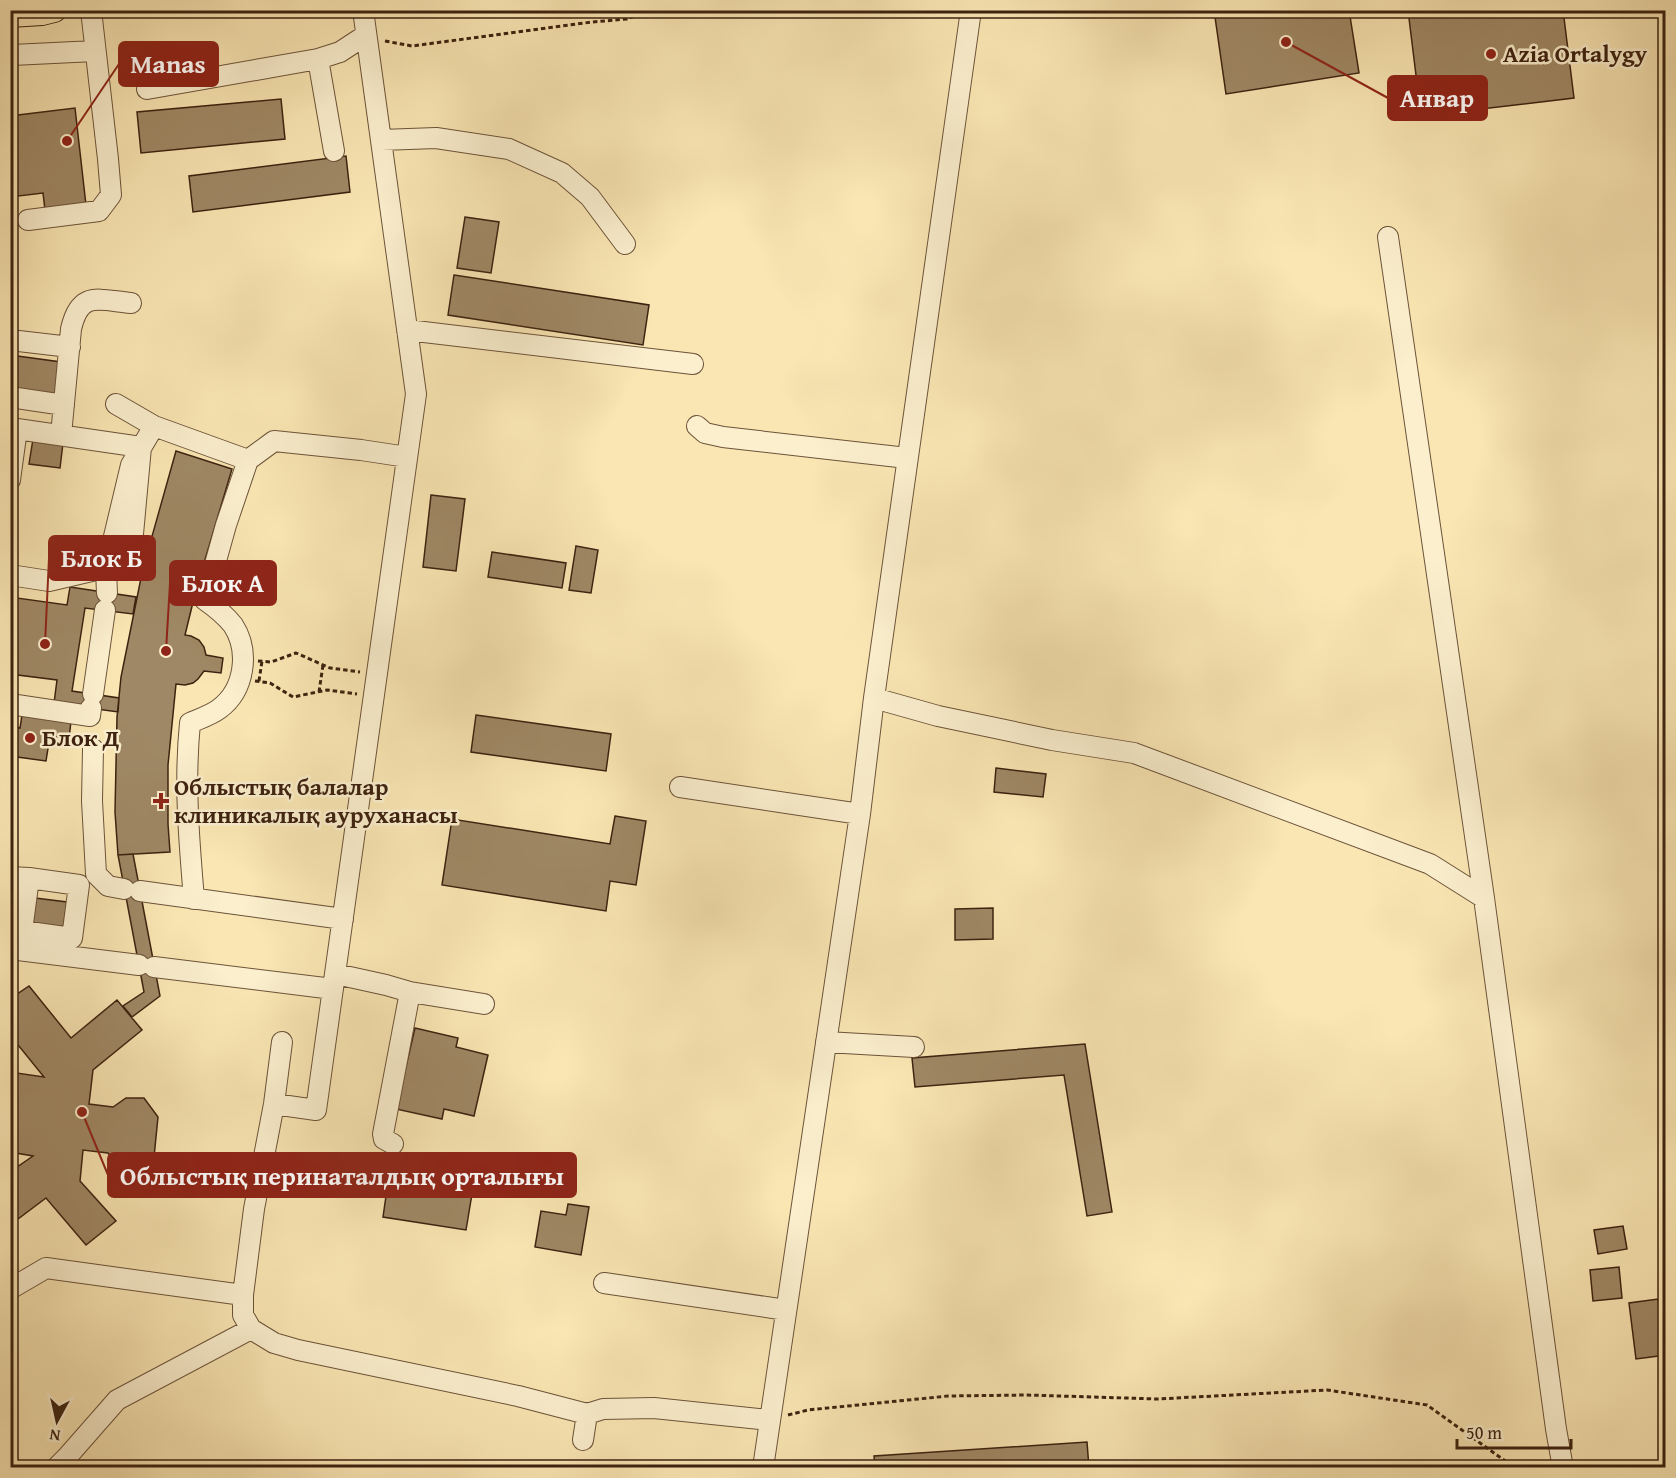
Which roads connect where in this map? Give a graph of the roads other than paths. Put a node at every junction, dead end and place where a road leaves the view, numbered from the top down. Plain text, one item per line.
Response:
1 (54, 10) edge
2 (91, 10) edge
3 (363, 10) edge
4 (971, 10) edge
5 (10, 15) edge
6 (366, 35) junction
7 (95, 51) junction
8 (10, 54) edge
9 (318, 59) junction
10 (147, 89) dead end
11 (381, 140) junction
12 (333, 151) dead end
13 (28, 220) dead end
14 (1388, 237) dead end
15 (625, 244) dead end
16 (130, 303) dead end
17 (407, 330) junction
18 (10, 340) edge
19 (69, 347) junction
20 (693, 364) dead end
21 (10, 397) edge
22 (116, 404) dead end
23 (64, 405) junction
24 (154, 426) junction
25 (697, 426) dead end
26 (14, 428) edge
27 (61, 435) junction
28 (141, 447) junction
29 (407, 457) junction
30 (907, 458) junction
31 (248, 460) junction
32 (10, 480) edge
33 (133, 534) dead end
34 (106, 570) junction
35 (10, 575) edge
36 (874, 698) junction
37 (10, 704) edge
38 (93, 749) dead end
39 (680, 787) dead end
40 (860, 814) junction
41 (96, 874) junction
42 (20, 878) edge
43 (79, 885) junction
44 (1484, 898) junction
45 (194, 899) junction
46 (343, 919) junction
47 (10, 950) edge
48 (334, 982) junction
49 (410, 992) junction
50 (484, 1004) dead end
51 (282, 1042) dead end
52 (826, 1042) junction
53 (914, 1047) dead end
54 (274, 1104) junction
55 (393, 1144) dead end
56 (604, 1283) dead end
57 (10, 1288) edge
58 (243, 1295) junction
59 (786, 1311) junction
60 (251, 1329) junction
61 (587, 1414) junction
62 (769, 1420) junction
63 (583, 1440) dead end
64 (56, 1467) edge
65 (763, 1467) edge
66 (1563, 1467) edge

1 - 5 main road
2 - 7 street
3 - 6 street
4 - 30 street
6 - 9 street
6 - 11 street
7 - 8 street
7 - 13 street
9 - 10 street
9 - 12 street
11 - 15 street
11 - 17 street
14 - 44 street
16 - 19 street
17 - 20 street
17 - 29 street
18 - 19 street
19 - 23 street
21 - 23 street
22 - 24 street
23 - 27 street
24 - 28 street
24 - 31 street
25 - 30 street
26 - 27 street
26 - 32 street
27 - 28 street
28 - 33 street
28 - 34 street
29 - 31 street
29 - 46 street
30 - 36 street
31 - 45 street
34 - 35 street
34 - 37 street
36 - 40 street
36 - 44 street
38 - 41 street
39 - 40 street
40 - 52 street
41 - 43 street
41 - 45 street
42 - 43 street
42 - 43 street
44 - 66 street
45 - 46 street
46 - 48 street
47 - 48 street
48 - 49 street
48 - 54 street
49 - 50 street
49 - 55 street
51 - 54 street
52 - 53 street
52 - 59 street
54 - 58 street
56 - 59 street
57 - 58 street
58 - 60 street
59 - 62 street
60 - 61 street
60 - 64 street
61 - 62 street
61 - 63 street
62 - 65 street

